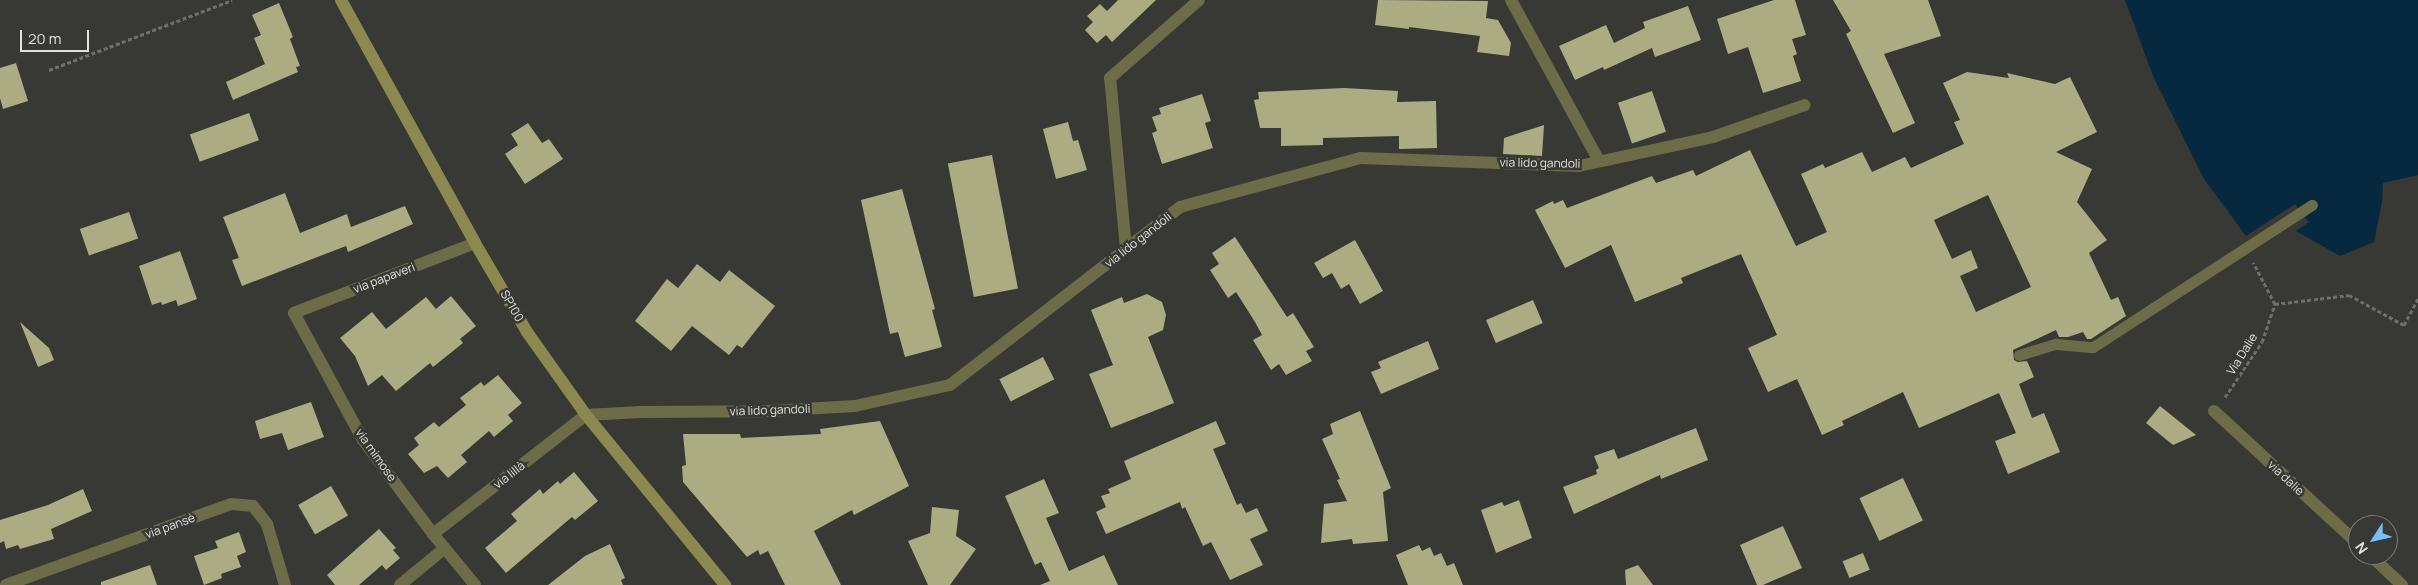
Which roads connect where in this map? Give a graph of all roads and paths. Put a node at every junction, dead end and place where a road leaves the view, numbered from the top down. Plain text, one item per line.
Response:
1 (232, 0) edge
2 (341, 0) edge
3 (1200, 0) edge
4 (1511, 0) edge
5 (49, 70) dead end
6 (1805, 105) dead end
7 (1600, 161) junction
8 (2312, 205) dead end
9 (475, 243) junction
10 (2246, 248) junction
11 (1126, 249) junction
12 (2418, 299) edge
13 (2275, 304) junction
14 (294, 313) joint
15 (2019, 355) dead end
16 (2214, 411) joint
17 (586, 415) junction
18 (433, 534) junction
19 (2348, 535) edge
20 (444, 548) junction
21 (2381, 565) edge
22 (6, 585) edge
23 (285, 585) edge
24 (400, 585) edge
25 (475, 585) edge
26 (725, 585) edge
27 (2402, 585) edge

1 - 5 path
2 - 9 main road, SP100 / SP100
3 - 11 street
4 - 7 street
6 - 7 street, via lido gandoli
7 - 11 street, via lido gandoli
8 - 10 lane
9 - 14 street, via papaveri
9 - 17 main road, SP100 / SP100
10 - 13 path
10 - 15 lane
11 - 17 street, via lido gandoli
12 - 13 path
13 - 16 path, Via Dalie
14 - 18 street, via mimose
16 - 19 street, via dalie
17 - 18 street, via lillà
17 - 26 main road, SP100 / SP100
18 - 20 street, via mimose
20 - 24 street
20 - 25 street, via mimose
21 - 27 street
22 - 23 street, via pansè

